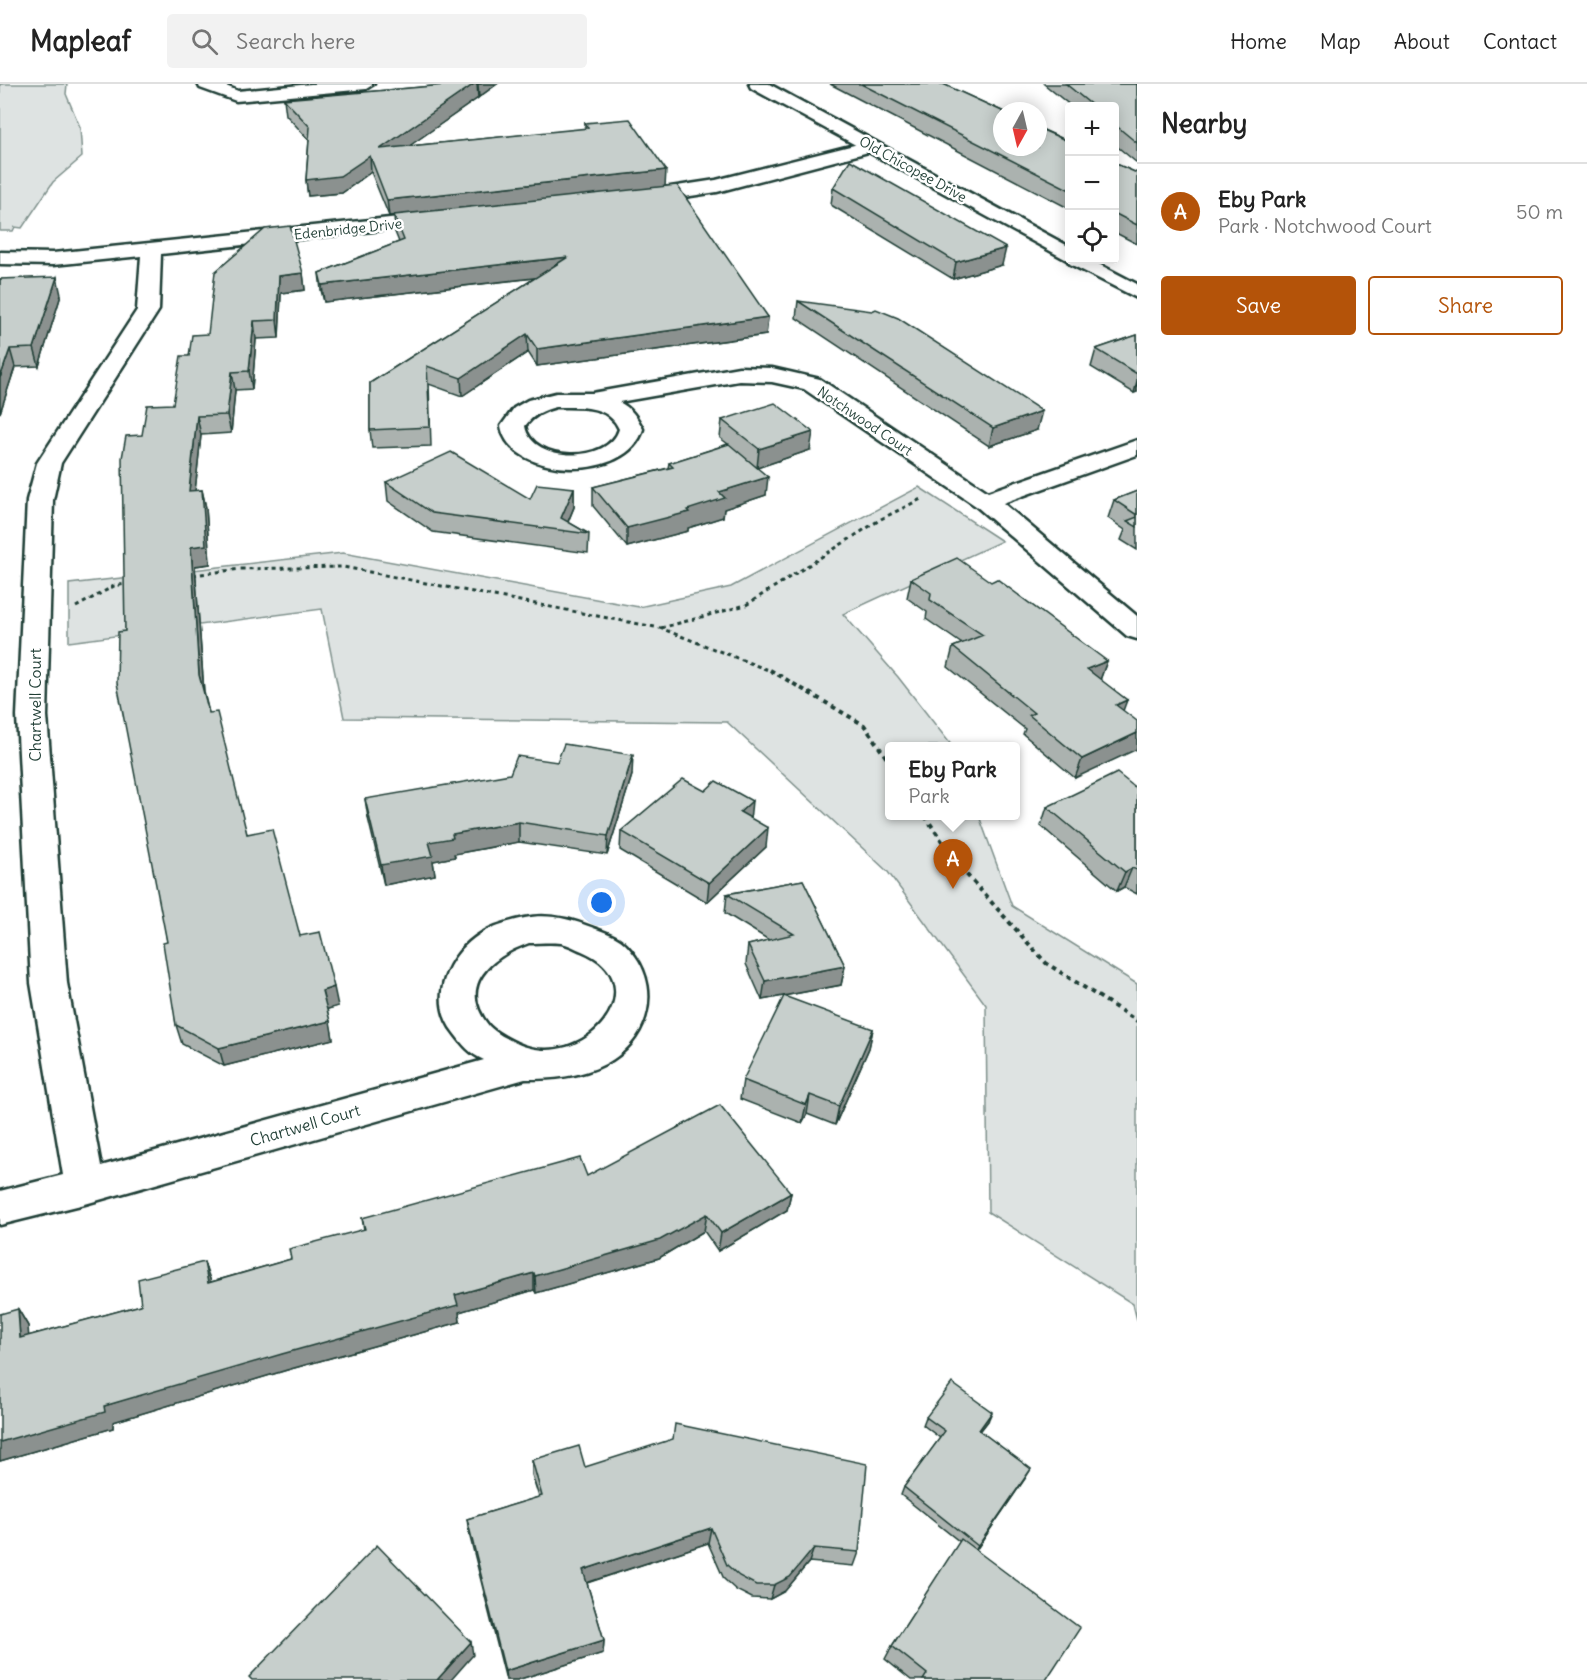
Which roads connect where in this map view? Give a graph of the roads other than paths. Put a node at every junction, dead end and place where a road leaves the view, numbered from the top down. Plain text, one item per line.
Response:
1 (206, 84) edge
2 (366, 84) edge
3 (757, 84) edge
4 (870, 146) junction
5 (618, 200) edge
6 (455, 217) edge
7 (151, 250) junction
8 (1065, 252) edge
9 (0, 258) edge
10 (1084, 264) edge
11 (1137, 292) edge
12 (592, 400) dead end
13 (1137, 447) edge
14 (985, 501) junction
15 (1137, 630) edge
16 (525, 1064) junction
17 (85, 1186) junction
18 (0, 1208) edge

1 - 2 street
3 - 4 street, Old Chicopee Drive
4 - 5 street
4 - 8 street, Old Chicopee Drive
6 - 7 street, Edenbridge Drive
7 - 9 street, Edenbridge Drive
7 - 17 street, Chartwell Court
10 - 11 street
12 - 14 street, Notchwood Court
13 - 14 street
14 - 15 street, Notchwood Court
16 - 16 street, Chartwell Court
16 - 17 street, Chartwell Court
17 - 18 street, Chartwell Court

